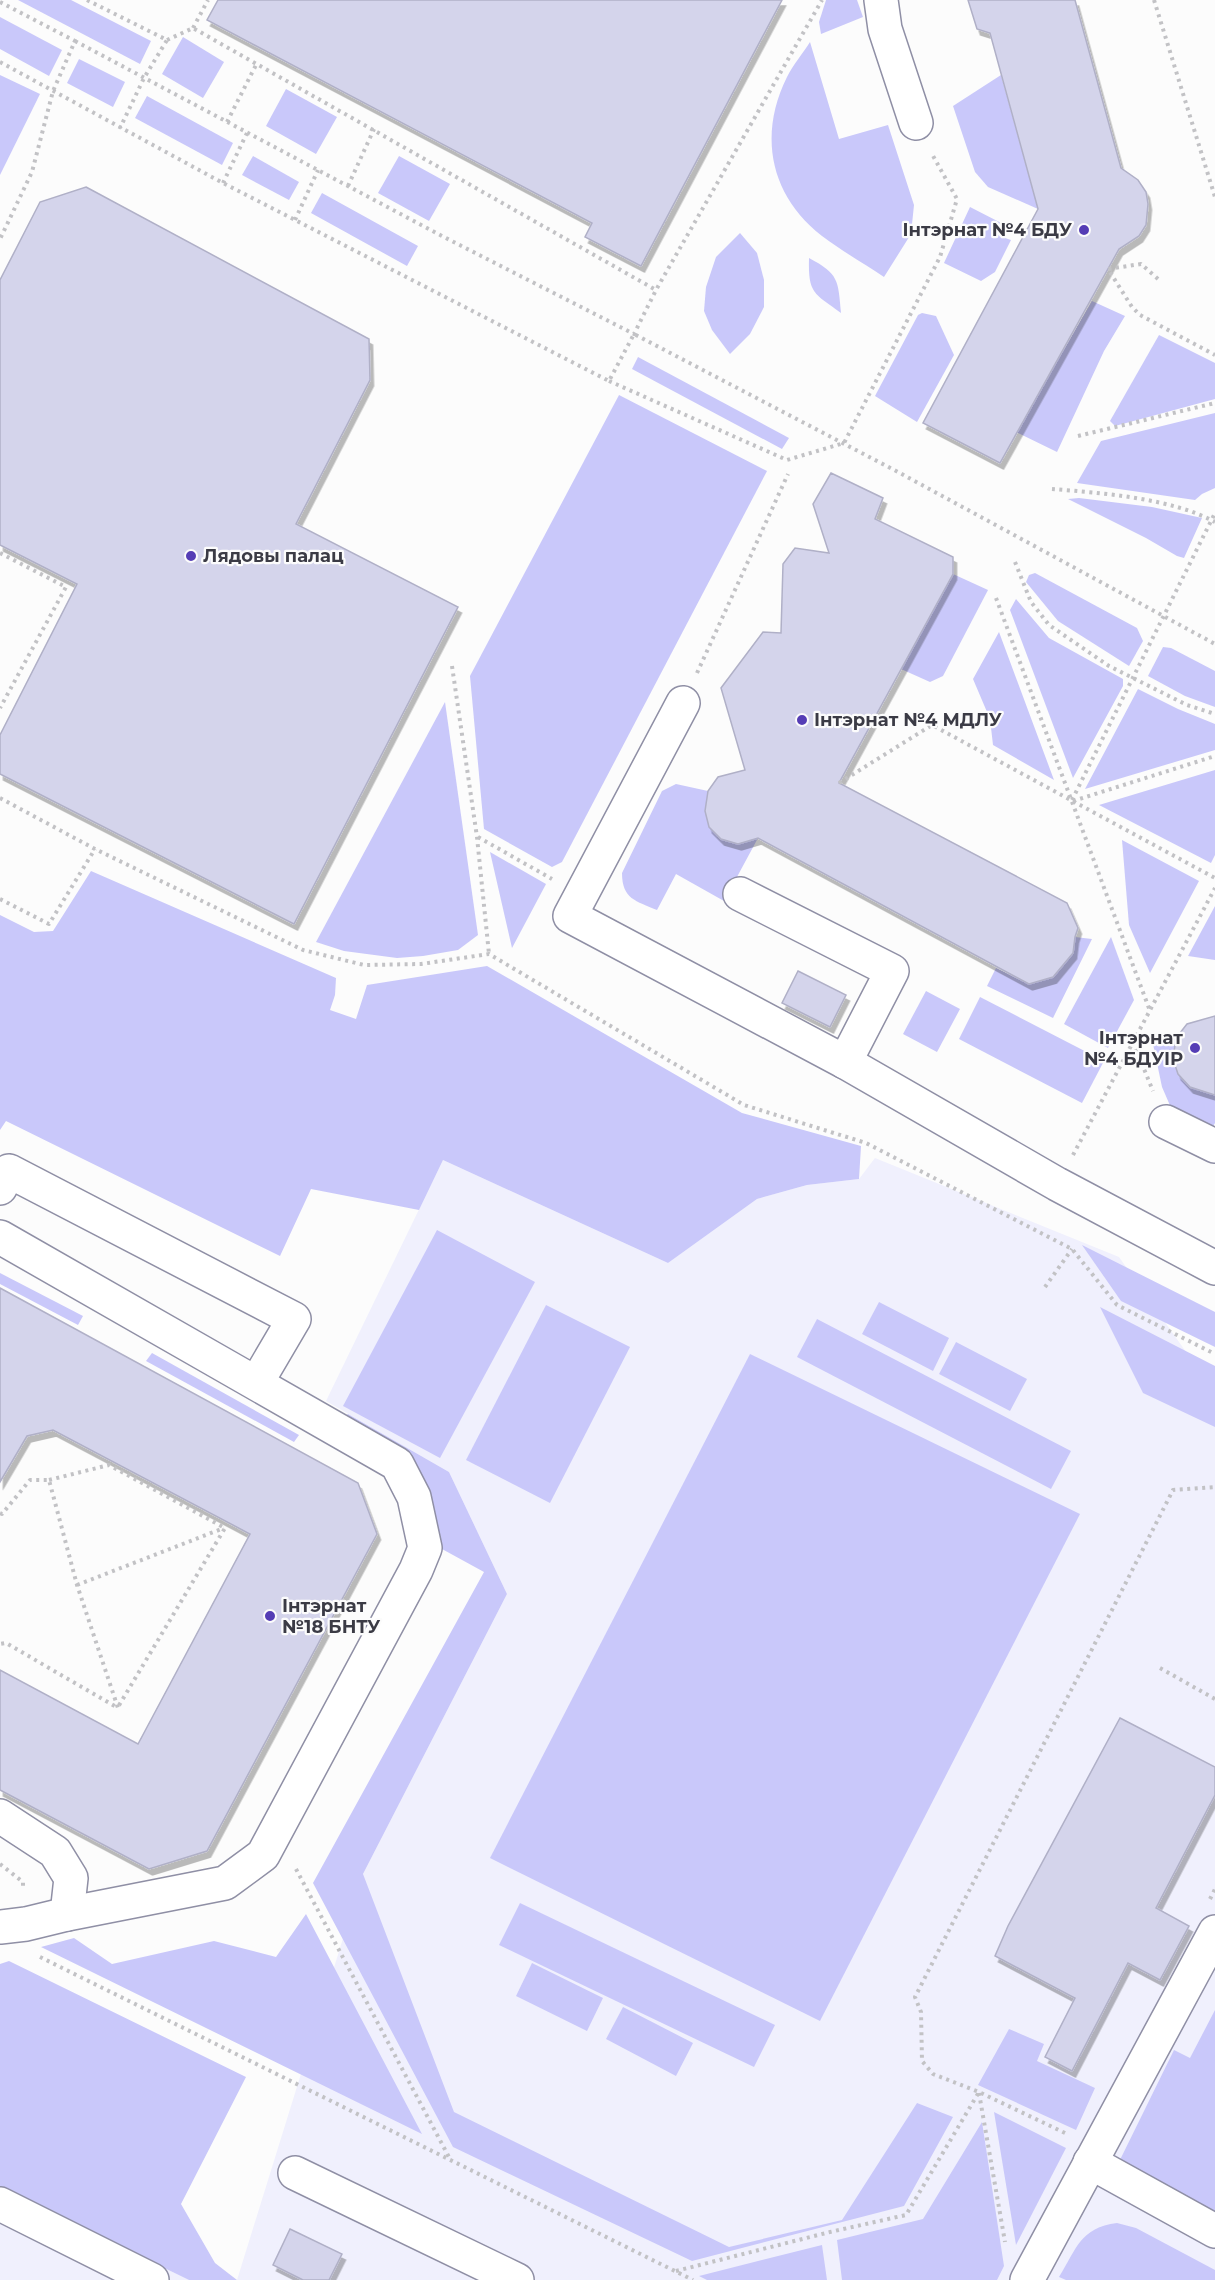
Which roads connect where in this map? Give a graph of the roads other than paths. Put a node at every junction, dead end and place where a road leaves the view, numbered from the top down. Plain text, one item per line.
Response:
1 (880, 0) edge
2 (916, 123) road end
3 (683, 703) road end
4 (740, 894) dead end
5 (845, 1062) junction
6 (1166, 1122) road end
7 (1215, 1146) edge
8 (0, 1188) edge
9 (0, 1237) edge
10 (1215, 1268) edge
11 (257, 1382) junction
12 (0, 1816) edge
13 (67, 1914) junction
14 (13, 1925) edge
15 (1215, 1932) edge
16 (1090, 2162) junction
17 (295, 2173) dead end
18 (0, 2204) edge
19 (1215, 2231) edge
20 (511, 2279) edge
21 (152, 2280) edge
22 (1027, 2280) edge

1 - 2 street
3 - 5 street
4 - 5 street
5 - 10 street
6 - 7 street
8 - 11 street
9 - 11 street
11 - 13 street
12 - 13 street
13 - 14 street
15 - 16 street
16 - 19 street
16 - 22 street
17 - 20 street
18 - 21 street

